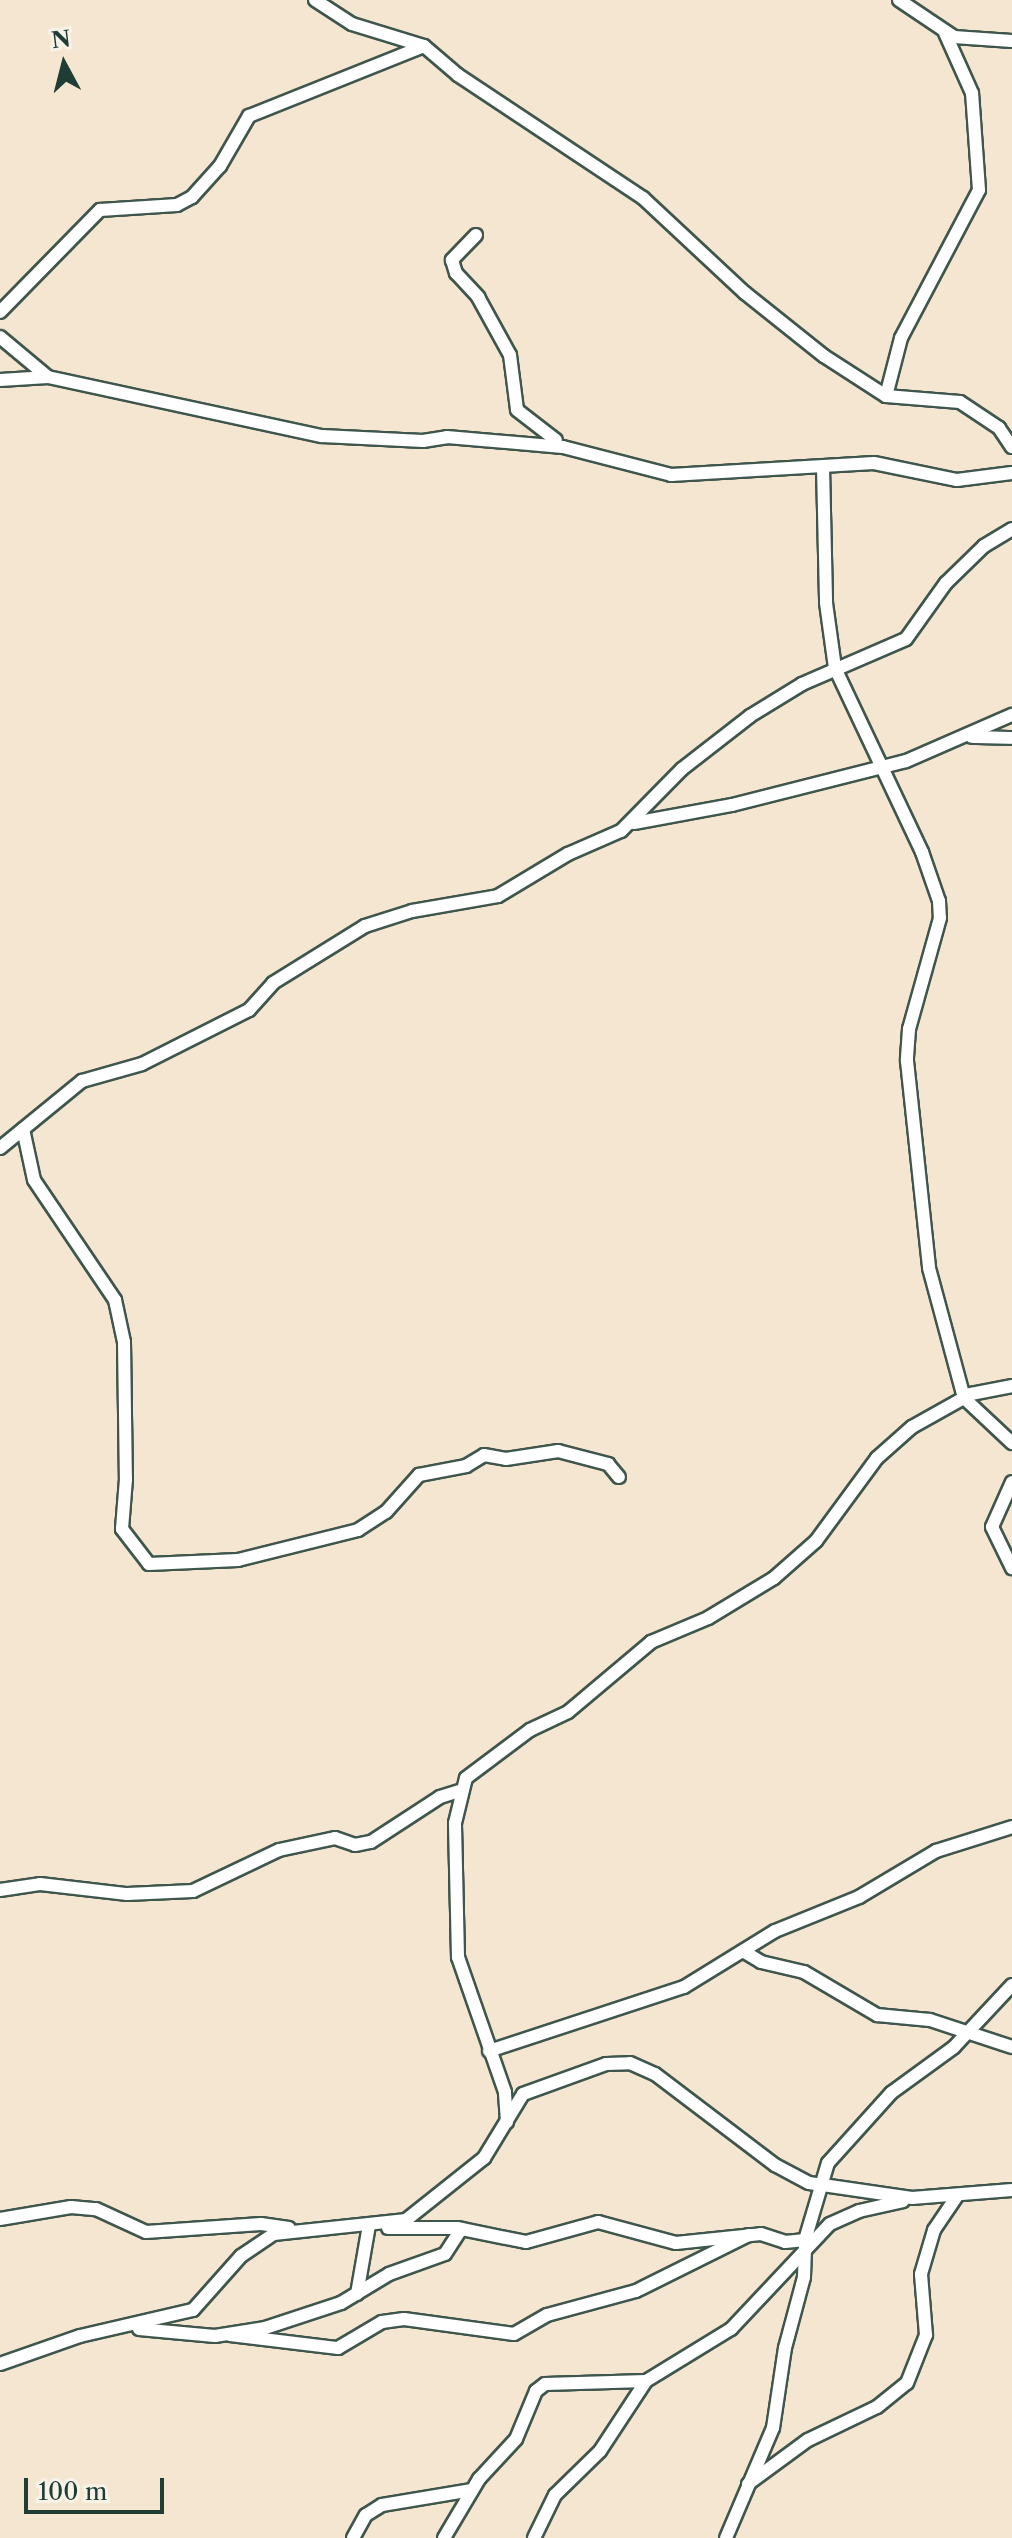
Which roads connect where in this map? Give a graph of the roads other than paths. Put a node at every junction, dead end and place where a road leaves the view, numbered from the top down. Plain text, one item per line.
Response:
1 (315, 0) edge
2 (899, 0) edge
3 (945, 33) junction
4 (1012, 41) edge
5 (424, 46) junction
6 (476, 235) dead end
7 (0, 312) edge
8 (0, 337) edge
9 (48, 377) junction
10 (0, 380) edge
11 (886, 396) junction
12 (556, 440) dead end
13 (1012, 447) edge
14 (823, 467) junction
15 (1012, 473) edge
16 (1012, 529) edge
17 (835, 668) junction
18 (1012, 715) edge
19 (969, 736) junction
20 (1012, 738) edge
21 (879, 766) junction
22 (634, 823) junction
23 (23, 1129) junction
24 (0, 1148) edge
25 (1012, 1386) edge
26 (964, 1398) junction
27 (1012, 1443) edge
28 (619, 1477) dead end
29 (1012, 1482) edge
30 (1012, 1568) edge
31 (460, 1791) junction
32 (1012, 1827) edge
33 (0, 1890) edge
34 (743, 1951) junction
35 (1012, 1985) edge
36 (965, 2035) junction
37 (1012, 2047) edge
38 (489, 2051) junction
39 (507, 2125) junction
40 (824, 2187) junction
41 (1012, 2190) edge
42 (956, 2197) junction
43 (912, 2198) junction
44 (0, 2219) edge
45 (373, 2225) junction
46 (293, 2229) junction
47 (461, 2229) junction
48 (749, 2235) junction
49 (804, 2245) junction
50 (357, 2294) junction
51 (125, 2327) junction
52 (230, 2335) junction
53 (0, 2364) edge
54 (646, 2381) junction
55 (745, 2486) junction
56 (472, 2490) junction
57 (353, 2538) edge
58 (444, 2538) edge
59 (534, 2538) edge
60 (726, 2538) edge

1 - 5 street
2 - 3 street
3 - 4 street
3 - 11 street
5 - 7 street
5 - 11 street
6 - 12 street
8 - 9 street
9 - 10 street
9 - 14 street
11 - 13 street
14 - 15 street
14 - 17 street
16 - 17 street
17 - 21 street
17 - 22 street
18 - 19 street
19 - 20 street
19 - 21 street
21 - 22 street
21 - 26 street
22 - 23 street
23 - 24 street
23 - 28 street
25 - 26 street
26 - 27 street
26 - 31 street
29 - 30 street
31 - 33 street
31 - 38 street
32 - 34 street
34 - 36 street
34 - 38 street
35 - 36 street
36 - 37 street
36 - 40 street
38 - 39 street
39 - 40 street
39 - 45 street
40 - 43 street
40 - 49 street
41 - 42 street
42 - 43 street
42 - 55 street
43 - 49 street
44 - 46 street
45 - 46 street
45 - 47 street
45 - 50 street
46 - 51 street
47 - 48 street
47 - 50 street
48 - 49 street
48 - 52 street
49 - 54 street
49 - 55 street
50 - 52 street
51 - 52 street
51 - 53 street
54 - 56 street
54 - 59 street
55 - 60 street
56 - 57 street
56 - 58 street

